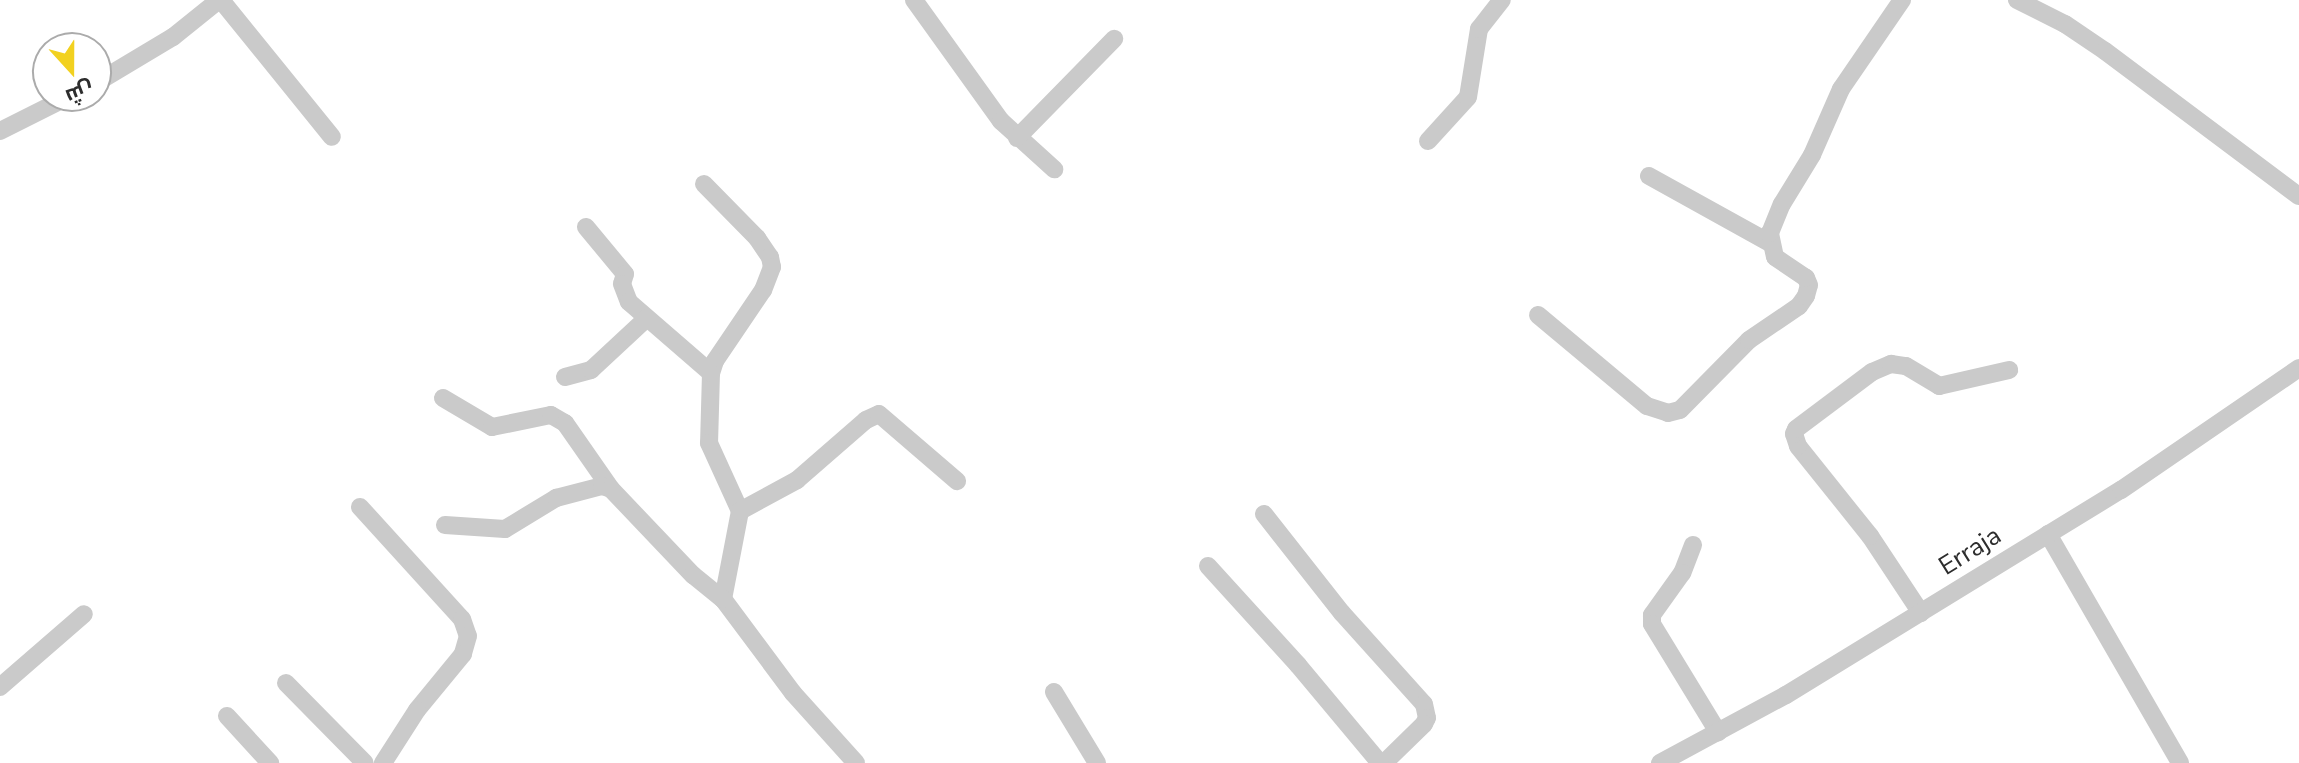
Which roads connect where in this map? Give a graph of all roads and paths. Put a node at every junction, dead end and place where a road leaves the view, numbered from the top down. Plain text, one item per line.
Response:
1 (914, 0) edge
2 (1502, 0) edge
3 (1902, 0) edge
4 (2019, 0) edge
5 (212, 2) edge
6 (1114, 39) dead end
7 (112, 74) edge
8 (38, 112) edge
9 (0, 131) edge
10 (332, 137) dead end
11 (1017, 138) junction
12 (1428, 141) dead end
13 (1054, 169) dead end
14 (1649, 176) dead end
15 (704, 184) dead end
16 (2299, 196) edge
17 (586, 227) dead end
18 (1770, 243) junction
19 (1538, 315) dead end
20 (647, 318) junction
21 (2299, 368) edge
22 (2009, 370) dead end
23 (711, 373) junction
24 (565, 377) dead end
25 (443, 398) dead end
26 (957, 481) dead end
27 (611, 489) junction
28 (360, 507) dead end
29 (740, 511) junction
30 (1264, 514) dead end
31 (445, 525) dead end
32 (2048, 534) junction
33 (1693, 545) dead end
34 (1208, 566) dead end
35 (723, 599) junction
36 (1921, 613) junction
37 (84, 614) dead end
38 (286, 683) dead end
39 (0, 687) edge
40 (1054, 692) dead end
41 (227, 716) dead end
42 (1718, 732) junction
43 (270, 763) edge
44 (365, 763) edge
45 (383, 763) edge
46 (856, 763) edge
47 (1097, 763) edge
48 (1382, 763) edge
49 (1660, 763) edge
50 (2180, 763) edge

1 - 11 street
2 - 12 street
3 - 18 street
4 - 16 street
5 - 7 street
5 - 10 street
6 - 11 street
8 - 9 street
11 - 13 street
14 - 18 street
15 - 23 street
17 - 20 street
18 - 19 street
20 - 23 street
20 - 24 street
21 - 32 street, Erraja
22 - 36 street
23 - 29 street
25 - 27 street
26 - 29 street
27 - 31 street
27 - 35 street
28 - 45 street
29 - 35 street
30 - 48 street
32 - 36 street, Erraja
32 - 50 street
33 - 42 street
34 - 48 street
35 - 46 street
36 - 42 street, Erraja
37 - 39 street
38 - 44 street
40 - 47 street
41 - 43 street
42 - 49 street, Erraja

